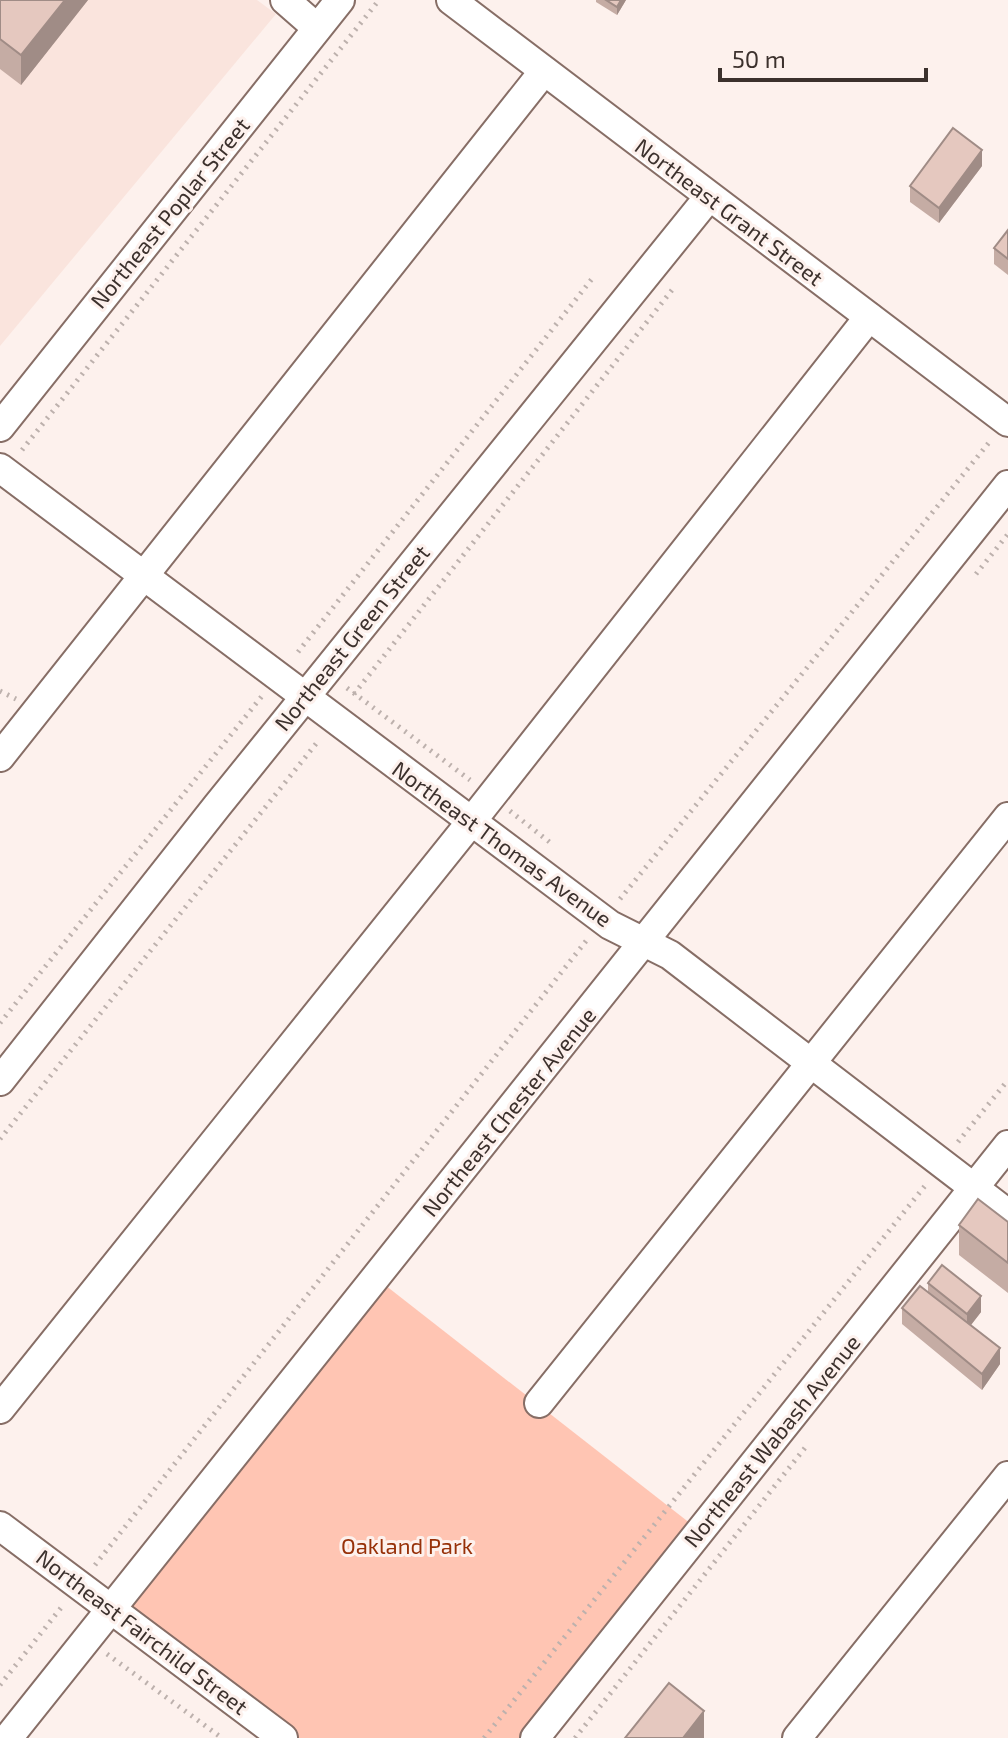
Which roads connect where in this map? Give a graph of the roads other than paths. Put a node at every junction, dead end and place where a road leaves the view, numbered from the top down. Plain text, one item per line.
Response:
1 (285, 0) edge
2 (340, 0) edge
3 (451, 0) edge
4 (317, 28) junction
5 (544, 71) junction
6 (708, 198) junction
7 (869, 317) junction
8 (1008, 421) edge
9 (0, 427) edge
10 (2, 470) edge
11 (1008, 485) edge
12 (143, 578) junction
13 (305, 697) junction
14 (0, 757) edge
15 (1008, 817) edge
16 (471, 822) junction
17 (644, 942) junction
18 (811, 1063) junction
19 (0, 1081) edge
20 (1008, 1145) edge
21 (982, 1177) junction
22 (1008, 1214) edge
23 (539, 1403) dead end
24 (0, 1409) edge
25 (1008, 1476) edge
26 (0, 1526) edge
27 (112, 1608) junction
28 (274, 1735) edge
29 (8, 1738) edge
30 (535, 1738) edge
31 (797, 1738) edge

1 - 4 street
2 - 4 street, Northeast Poplar Street
3 - 5 street, Northeast Grant Street
4 - 9 street, Northeast Poplar Street
5 - 6 street, Northeast Grant Street
5 - 12 street
6 - 7 street, Northeast Grant Street
6 - 13 street, Northeast Green Street
7 - 8 street, Northeast Grant Street
7 - 16 street
10 - 12 street, Northeast Thomas Avenue
11 - 17 street, Northeast Chester Avenue
12 - 13 street, Northeast Thomas Avenue
12 - 14 street
13 - 16 street, Northeast Thomas Avenue
13 - 19 street, Northeast Green Street
15 - 18 street
16 - 17 street, Northeast Thomas Avenue
16 - 24 street
17 - 18 street, Northeast Thomas Avenue
17 - 27 street, Northeast Chester Avenue
18 - 21 street, Northeast Thomas Avenue
18 - 23 street
20 - 21 street, Northeast Wabash Avenue
21 - 22 street, Northeast Thomas Avenue
21 - 30 street, Northeast Wabash Avenue
25 - 31 street
26 - 27 street, Northeast Fairchild Street
27 - 28 street, Northeast Fairchild Street
27 - 29 street, Northeast Chester Avenue

